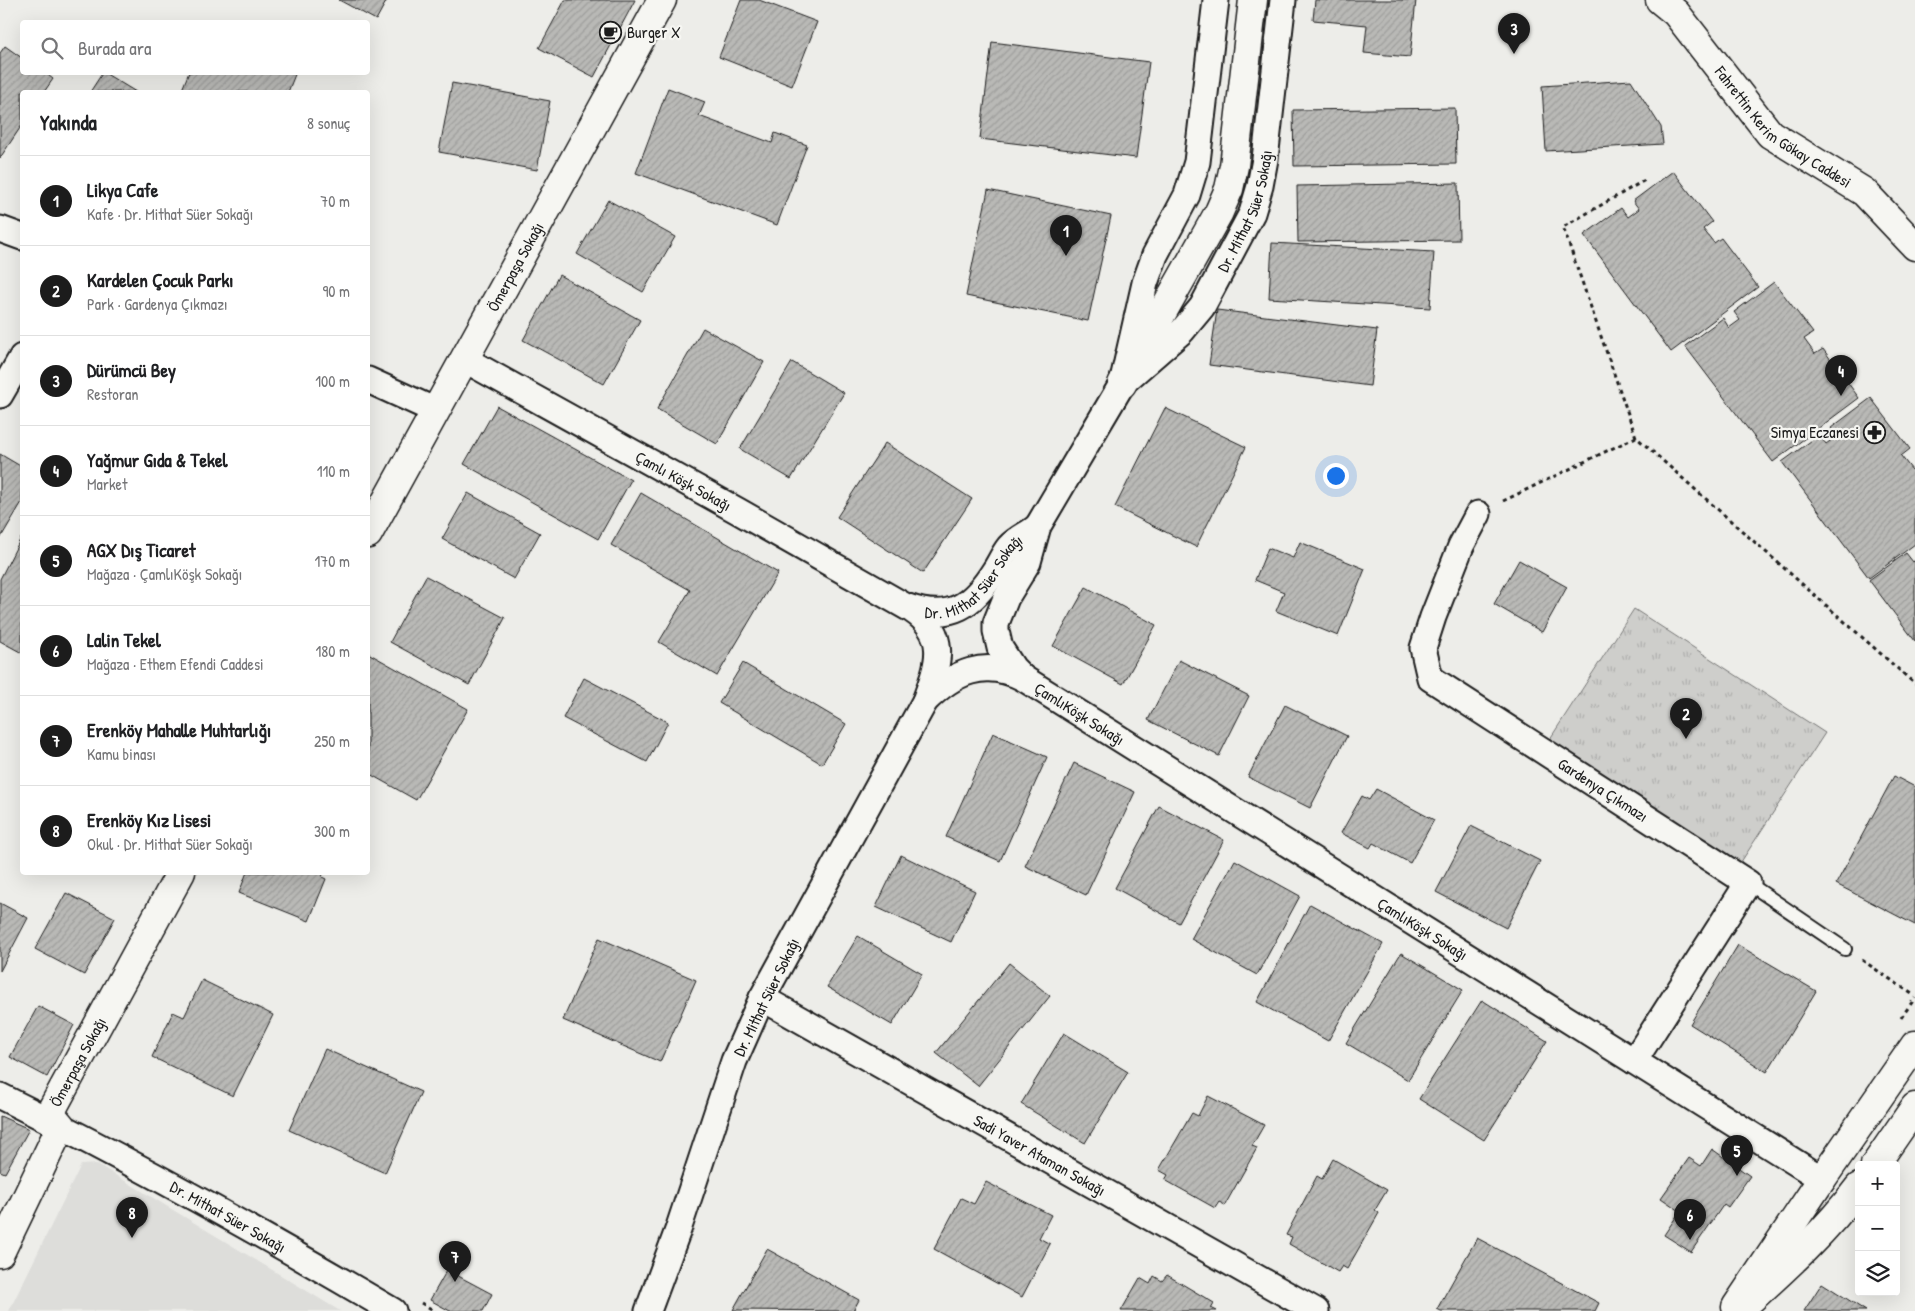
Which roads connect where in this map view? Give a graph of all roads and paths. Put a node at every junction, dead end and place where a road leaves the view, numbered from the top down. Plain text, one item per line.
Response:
1 (662, 0) edge
2 (1216, 0) edge
3 (1253, 0) edge
4 (1283, 0) edge
5 (1660, 0) edge
6 (1645, 180) dead end
7 (0, 230) edge
8 (20, 236) edge
9 (1915, 246) edge
10 (464, 359) junction
11 (20, 360) edge
12 (370, 381) edge
13 (1122, 384) junction
14 (0, 395) edge
15 (436, 411) junction
16 (1636, 437) junction
17 (1478, 514) joint
18 (1038, 526) junction
19 (370, 530) edge
20 (901, 604) junction
21 (1024, 678) junction
22 (1915, 684) edge
23 (925, 701) junction
24 (179, 875) edge
25 (1748, 883) junction
26 (1845, 949) joint
27 (1915, 996) edge
28 (762, 998) junction
29 (1915, 1045) edge
30 (1634, 1061) junction
31 (0, 1096) edge
32 (1915, 1107) edge
33 (61, 1126) junction
34 (1878, 1161) edge
35 (1822, 1179) junction
36 (1855, 1192) edge
37 (0, 1253) edge
38 (392, 1311) edge
39 (648, 1311) edge
40 (1316, 1311) edge
41 (1733, 1311) edge
42 (1738, 1311) edge

1 - 10 main road, Ömerpaşa Sokağı
2 - 13 street, Dr. Mithat Süer Sokağı
3 - 13 main road, Dr. Mithat Süer Sokağı
4 - 13 street, Dr. Mithat Süer Sokağı
5 - 9 main road, Fahrettin Kerim Gökay Caddesi
6 - 16 path
7 - 8 street
10 - 15 main road, Ömerpaşa Sokağı
10 - 20 street, Çamlı Köşk Sokağı
11 - 14 street
12 - 15 street
13 - 18 street, Dr. Mithat Süer Sokağı
15 - 19 main road, Ömerpaşa Sokağı
16 - 17 path
16 - 22 path
17 - 25 street, Gardenya Çıkmazı
18 - 20 street, Dr. Mithat Süer Sokağı
18 - 21 street, Dr. Mithat Süer Sokağı
20 - 23 street, Dr. Mithat Süer Sokağı
21 - 23 street, Dr. Mithat Süer Sokağı
21 - 30 street, ÇamlıKöşk Sokağı
23 - 28 street, Dr. Mithat Süer Sokağı
24 - 33 main road, Ömerpaşa Sokağı
25 - 26 lane
25 - 30 street
26 - 27 path
28 - 39 street, Dr. Mithat Süer Sokağı
28 - 40 street, Sadi Yaver Ataman Sokağı
29 - 35 main road
30 - 35 street, ÇamlıKöşk Sokağı
31 - 33 street, Dr. Mithat Süer Sokağı
32 - 34 main road
33 - 37 main road, Ömerpaşa Sokağı
33 - 38 street, Dr. Mithat Süer Sokağı
35 - 41 main road
36 - 42 main road

